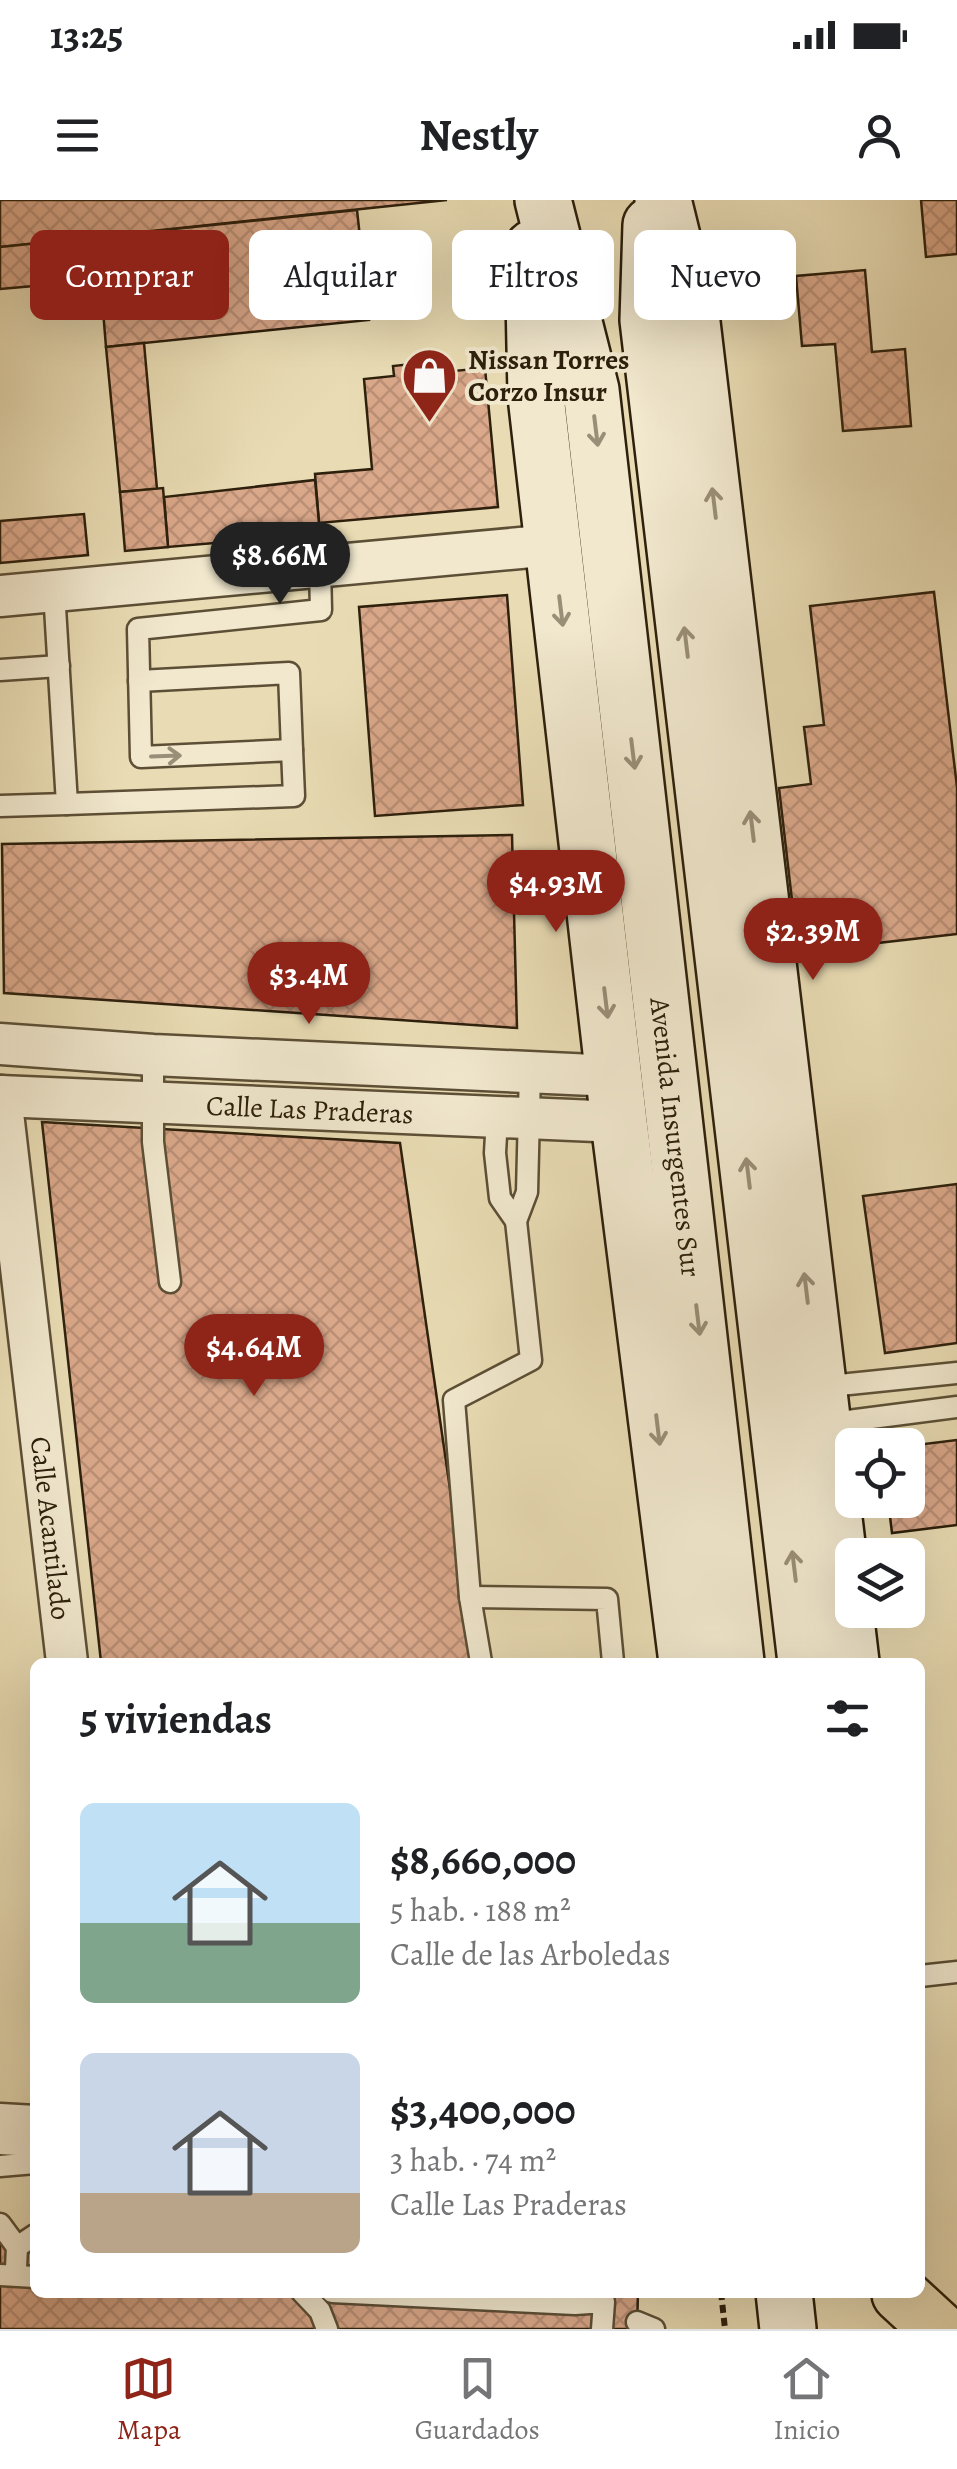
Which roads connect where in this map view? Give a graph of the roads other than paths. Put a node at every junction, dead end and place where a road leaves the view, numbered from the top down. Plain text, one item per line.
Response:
1 (532, 200) edge
2 (543, 200) edge
3 (652, 200) edge
4 (663, 200) edge
5 (553, 545) junction
6 (320, 568) junction
7 (54, 591) junction
8 (0, 596) edge
9 (59, 666) junction
10 (0, 670) edge
11 (139, 680) junction
12 (292, 750) junction
13 (68, 804) junction
14 (0, 806) edge
15 (0, 1044) edge
16 (153, 1055) junction
17 (530, 1072) junction
18 (418, 1090) junction
19 (1, 1096) edge
20 (617, 1099) junction
21 (153, 1102) junction
22 (513, 1117) junction
23 (516, 1221) junction
24 (170, 1282) dead end
25 (957, 1373) edge
26 (820, 1406) junction
27 (957, 1407) edge
28 (470, 1597) junction
29 (67, 1658) edge
30 (479, 1658) edge
31 (613, 1658) edge
32 (687, 1658) edge
33 (736, 1658) edge
34 (806, 1658) edge
35 (850, 1658) edge
36 (957, 1972) edge
37 (925, 1975) edge
38 (0, 2129) edge
39 (30, 2130) edge
40 (30, 2164) edge
41 (0, 2166) edge
42 (0, 2224) edge
43 (21, 2261) edge
44 (308, 2298) edge
45 (454, 2298) edge
46 (785, 2298) edge
47 (327, 2329) edge
48 (602, 2329) edge
49 (788, 2329) edge

1 - 5 main road, Avenida Insurgentes Sur
2 -> 33 main road, Avenida Insurgentes Sur
34 -> 3 main road
26 -> 4 main road
5 - 6 street
5 -> 20 main road, Avenida Insurgentes Sur
6 - 7 street
6 - 11 lane
7 - 8 street
7 - 9 lane
9 - 10 lane
9 - 13 lane
11 -> 12 lane
11 - 12 lane
12 - 13 lane
13 - 14 lane
15 - 16 street, Calle Las Praderas
16 - 18 street, Calle Las Praderas
16 - 21 lane
17 - 18 street, Calle Las Praderas
17 - 20 street, Calle Las Praderas
17 - 22 lane
18 - 21 street, Calle Las Praderas
18 - 22 street, Calle Las Praderas
19 - 21 street, Calle Las Praderas
19 - 29 street, Calle Acantilado
20 - 22 street, Calle Las Praderas
20 -> 32 main road, Avenida Insurgentes Sur
21 - 24 lane
22 - 23 lane
22 - 23 lane
23 - 28 lane
25 - 26 lane
26 - 27 lane
26 - 35 main road
28 - 30 lane
28 - 31 lane
36 - 37 lane
38 - 39 street
40 - 41 lane
42 - 43 lane
44 - 47 lane
45 - 48 lane
46 - 49 main road

